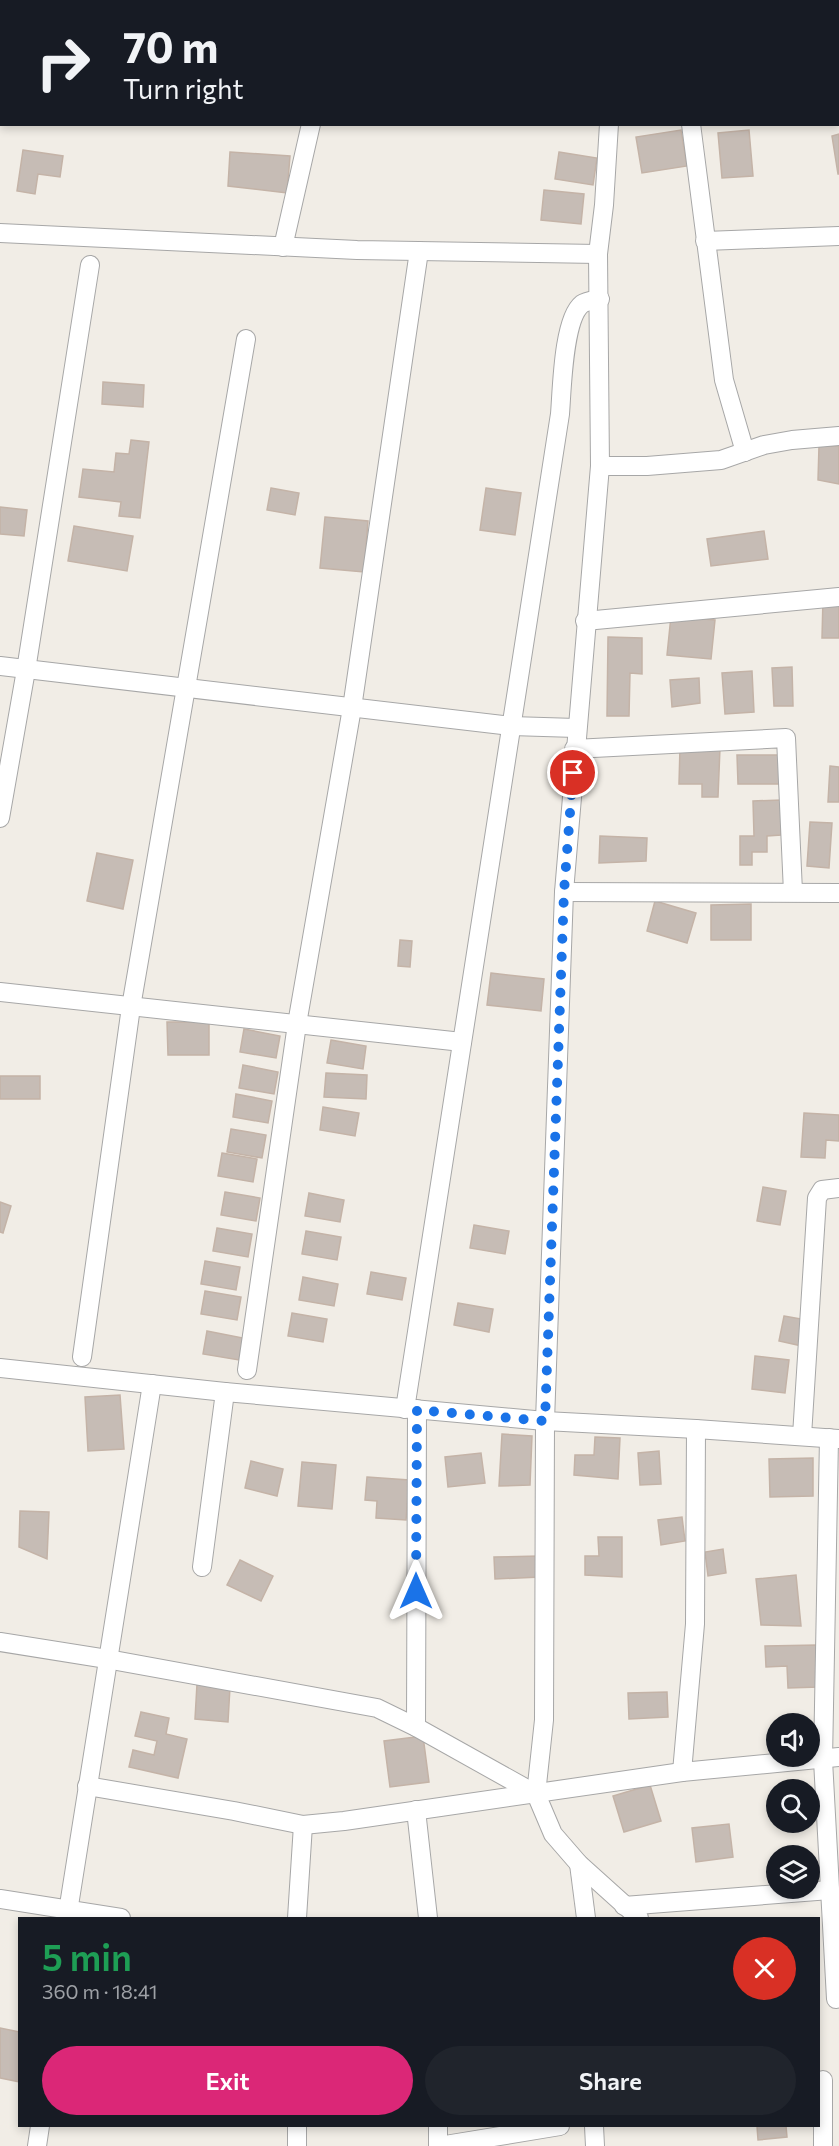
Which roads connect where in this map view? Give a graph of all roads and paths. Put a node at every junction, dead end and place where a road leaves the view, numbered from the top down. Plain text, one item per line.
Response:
1 (311, 126) edge
2 (609, 126) edge
3 (691, 126) edge
4 (0, 233) edge
5 (839, 236) edge
6 (705, 241) junction
7 (284, 247) junction
8 (419, 251) junction
9 (598, 254) junction
10 (90, 265) dead end
11 (600, 298) junction
12 (246, 339) dead end
13 (839, 436) edge
14 (745, 452) junction
15 (600, 466) junction
16 (839, 597) edge
17 (585, 621) junction
18 (0, 666) edge
19 (26, 670) junction
20 (186, 688) junction
21 (352, 708) junction
22 (511, 726) junction
23 (576, 728) junction
24 (574, 749) junction
25 (0, 818) edge
26 (564, 892) junction
27 (793, 892) junction
28 (839, 893) edge
29 (0, 992) edge
30 (131, 1006) junction
31 (297, 1024) junction
32 (462, 1042) junction
33 (839, 1188) edge
34 (82, 1357) dead end
35 (0, 1368) edge
36 (247, 1370) dead end
37 (152, 1384) junction
38 (225, 1392) junction
39 (411, 1409) junction
40 (545, 1421) junction
41 (696, 1429) junction
42 (802, 1436) junction
43 (834, 1438) edge
44 (202, 1567) dead end
45 (0, 1642) edge
46 (107, 1659) junction
47 (416, 1726) junction
48 (831, 1759) edge
49 (682, 1772) junction
50 (87, 1786) junction
51 (536, 1794) junction
52 (416, 1810) junction
53 (303, 1825) junction
54 (579, 1864) junction
55 (830, 1890) junction
56 (0, 1899) edge
57 (624, 1906) junction
58 (67, 1914) edge
59 (108, 1917) edge
60 (297, 1917) edge
61 (428, 1917) edge
62 (586, 1917) edge
63 (638, 1917) edge
64 (831, 2001) edge
65 (821, 2078) edge
66 (839, 2093) edge
67 (40, 2127) edge
68 (297, 2127) edge
69 (438, 2127) edge
70 (555, 2127) edge
71 (594, 2127) edge
72 (37, 2146) edge
73 (297, 2146) edge
74 (438, 2146) edge
75 (595, 2146) edge
76 (823, 2146) edge

1 - 7 street
2 - 9 street
3 - 6 street
4 - 7 street
5 - 6 street
6 - 14 street
7 - 8 street
8 - 9 street
8 - 21 street
9 - 11 street
10 - 19 street
11 - 15 street
11 - 22 street
12 - 20 street
13 - 14 street
14 - 15 street
15 - 17 street
16 - 17 street
17 - 23 street
18 - 19 street
19 - 20 street
19 - 25 street
20 - 21 street
20 - 30 street
21 - 22 street
21 - 31 street
22 - 23 street
22 - 32 street
23 - 24 street
24 - 26 street
24 - 27 street
26 - 27 street
26 - 40 street
27 - 28 street
29 - 30 street
30 - 31 street
30 - 34 street
31 - 32 street
31 - 36 street
32 - 39 street
33 - 42 street
35 - 37 street
37 - 38 street
37 - 46 street
38 - 39 street
38 - 44 street
39 - 40 street
39 - 47 street
40 - 41 street
40 - 51 street
41 - 42 street
41 - 49 street
42 - 43 street
43 - 48 street
45 - 46 street
46 - 47 street
46 - 50 street
47 - 51 street
48 - 49 street
48 - 55 street
49 - 51 street
50 - 53 street
50 - 58 street
51 - 52 street
51 - 54 street
52 - 53 street
52 - 61 street
53 - 60 street
54 - 57 street
54 - 62 street
55 - 57 street
55 - 64 street
56 - 58 street
57 - 63 street
58 - 59 street
65 - 66 street
65 - 76 street
67 - 72 street
68 - 73 street
69 - 74 street
70 - 74 street
71 - 75 street

